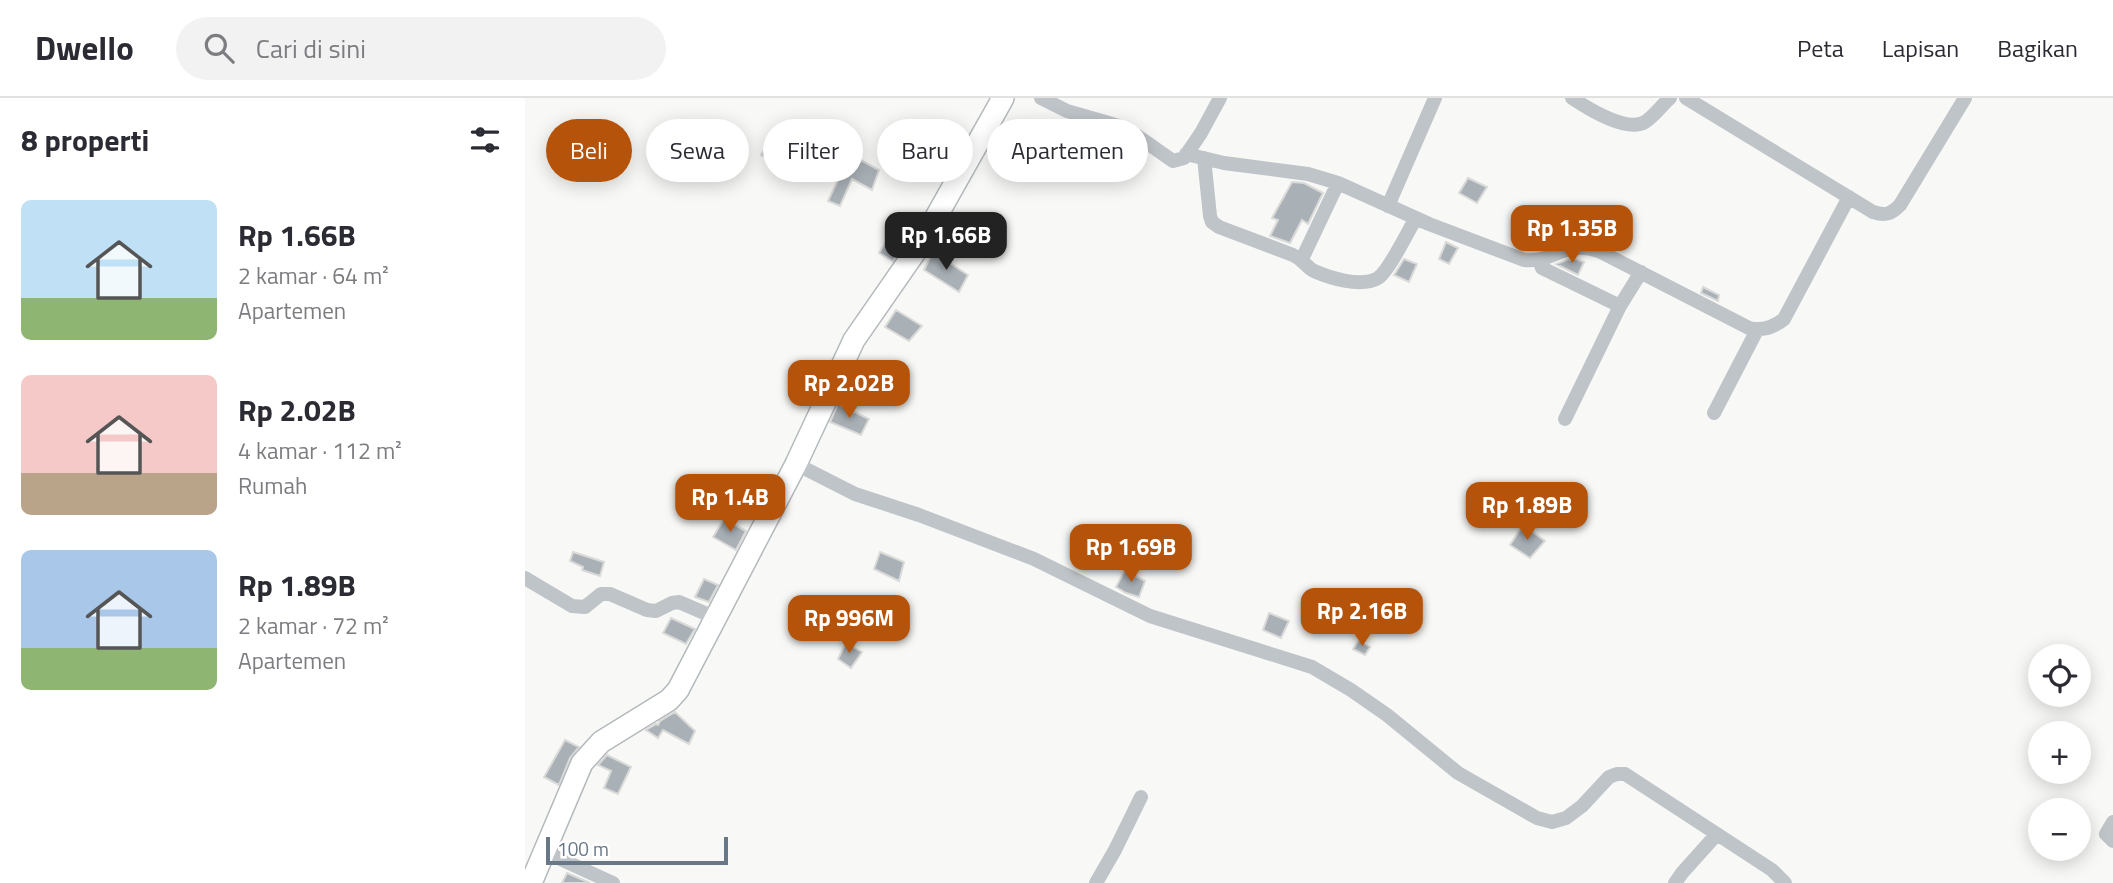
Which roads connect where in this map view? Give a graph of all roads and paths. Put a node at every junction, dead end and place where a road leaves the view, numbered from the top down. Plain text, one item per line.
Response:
1 (1003, 98) edge
2 (1041, 98) edge
3 (1220, 98) edge
4 (1435, 98) edge
5 (1572, 98) edge
6 (1669, 98) edge
7 (1686, 98) edge
8 (1965, 98) edge
9 (1186, 154) junction
10 (1204, 158) junction
11 (1338, 183) junction
12 (1849, 198) junction
13 (1388, 206) junction
14 (1416, 218) junction
15 (1302, 259) junction
16 (1539, 260) junction
17 (1641, 272) junction
18 (1619, 306) junction
19 (1757, 330) junction
20 (1714, 413) dead end
21 (1566, 419) dead end
22 (796, 464) junction
23 (525, 578) edge
24 (716, 618) junction
25 (1140, 797) dead end
26 (2113, 822) edge
27 (1717, 834) junction
28 (2113, 841) edge
29 (545, 852) junction
30 (531, 883) edge
31 (613, 883) edge
32 (1095, 883) edge
33 (1675, 883) edge
34 (1785, 883) edge

1 - 22 street
2 - 9 street
3 - 9 street
4 - 13 street
5 - 6 street
7 - 12 street
8 - 12 street
9 - 10 street
10 - 11 street
10 - 15 street
11 - 13 street
11 - 15 street
12 - 19 street
13 - 14 street
14 - 15 street
14 - 16 street
16 - 17 street
16 - 18 street
17 - 18 street
17 - 19 street
18 - 21 street
19 - 20 street
22 - 24 street
22 - 27 street
23 - 24 street
24 - 29 street
25 - 32 street
26 - 28 street
27 - 33 street
27 - 34 street
29 - 30 street
29 - 31 street

